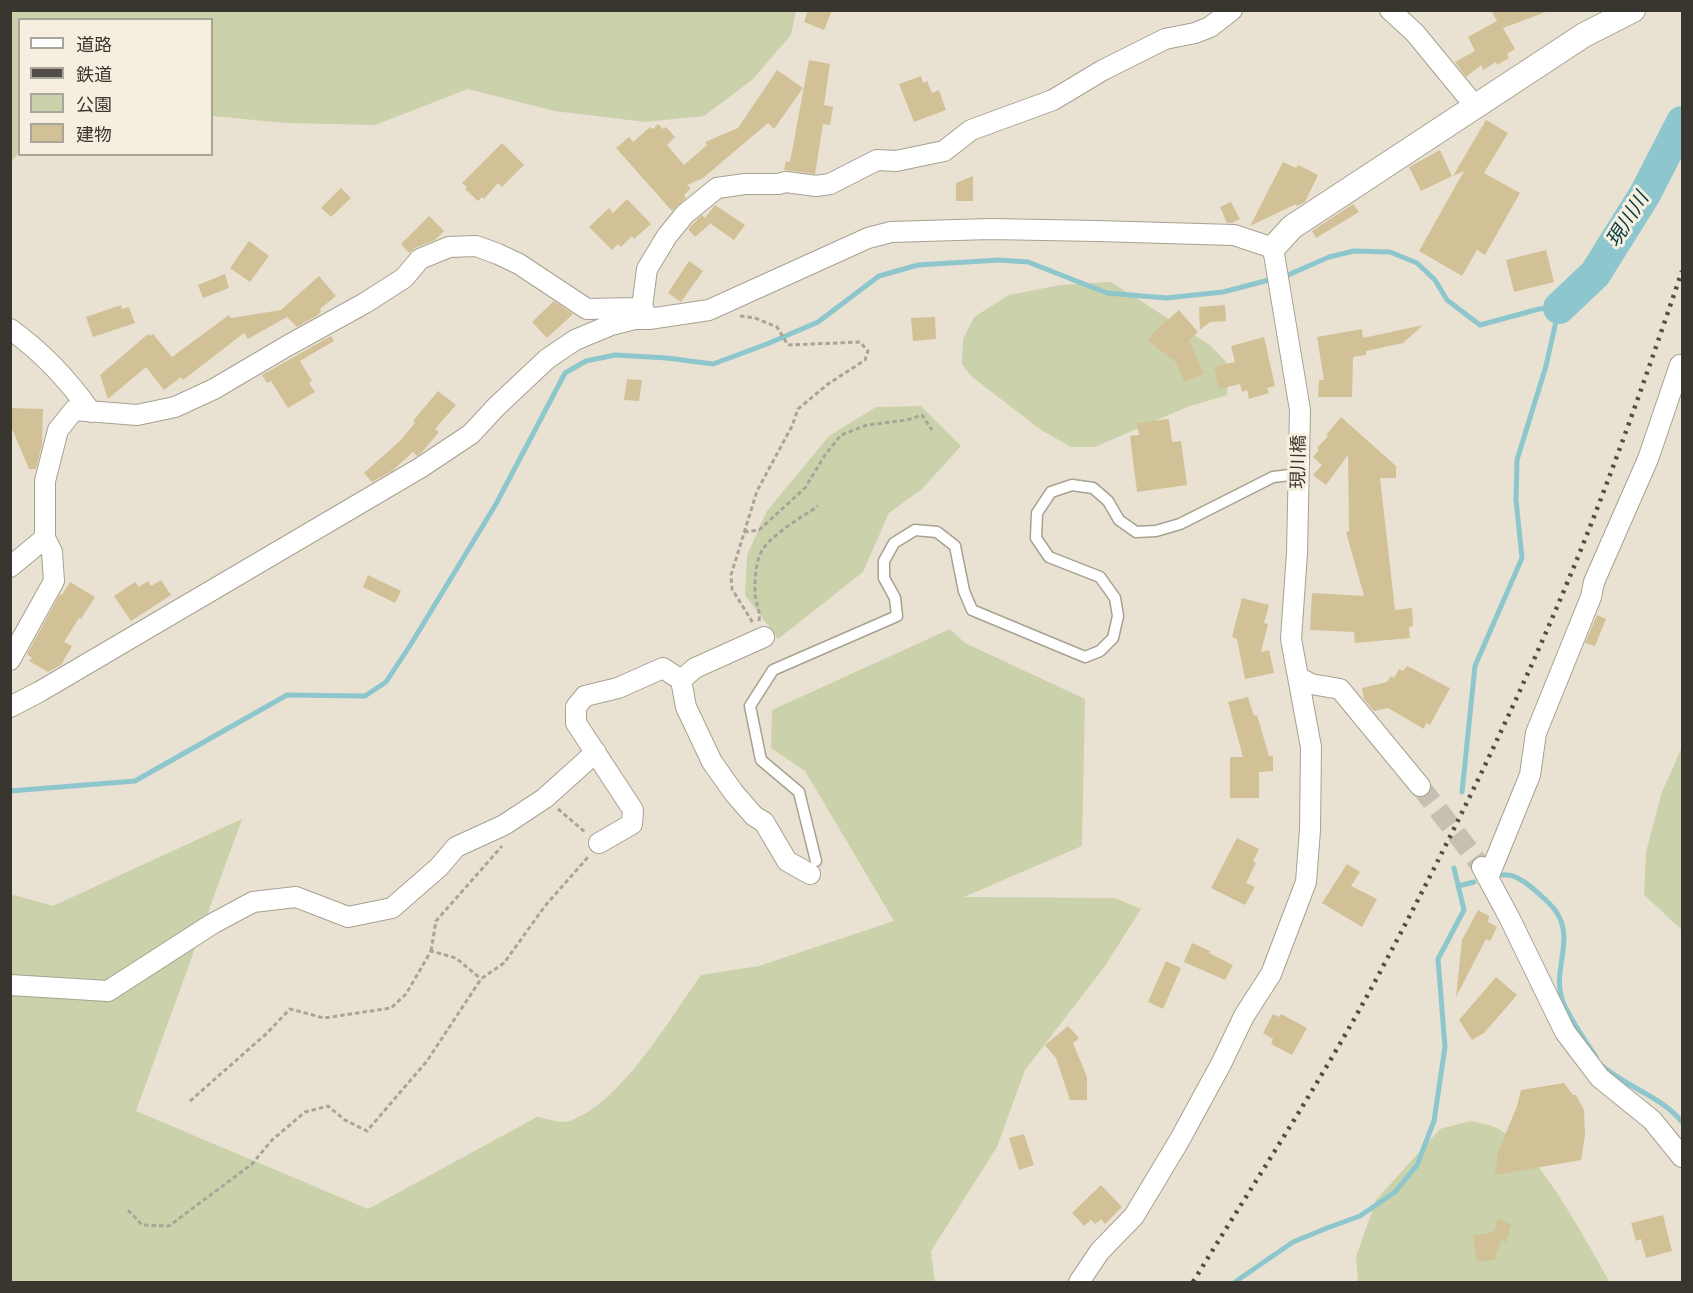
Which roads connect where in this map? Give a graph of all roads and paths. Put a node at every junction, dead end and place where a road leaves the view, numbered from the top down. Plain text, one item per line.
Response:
1 (1232, 10) edge
2 (1390, 10) edge
3 (1633, 10) edge
4 (1475, 106) junction
5 (1274, 255) junction
6 (709, 310) junction
7 (642, 319) junction
8 (10, 328) edge
9 (1683, 366) edge
10 (91, 412) junction
11 (932, 430) dead end
12 (1299, 474) junction
13 (818, 506) dead end
14 (744, 532) junction
15 (45, 538) junction
16 (10, 567) edge
17 (764, 637) dead end
18 (10, 660) edge
19 (1298, 677) junction
20 (681, 680) junction
21 (10, 707) edge
22 (596, 752) junction
23 (1420, 786) tunnel mouth
24 (545, 798) junction
25 (504, 825) junction
26 (599, 843) junction
27 (813, 868) joint
28 (431, 951) junction
29 (481, 979) junction
30 (10, 985) edge
31 (190, 1101) dead end
32 (1683, 1157) edge
33 (128, 1210) dead end
34 (1079, 1282) edge

1 - 7 street
2 - 4 street
3 - 4 street
4 - 5 street
5 - 6 street
5 - 12 street, 現川橋
6 - 7 street
6 - 14 path
7 - 10 street
7 - 21 street
8 - 10 street
9 - 32 street
10 - 15 street
11 - 14 path
12 - 19 street, 現川橋
12 - 27 lane
13 - 14 path
15 - 16 street
15 - 18 street
17 - 20 street
19 - 23 street
19 - 34 street, 現川橋
20 - 22 street
20 - 27 street
22 - 24 street
22 - 26 street
24 - 25 street
24 - 26 path
25 - 28 path
25 - 30 street
26 - 29 path
28 - 29 path
28 - 31 path
29 - 33 path

